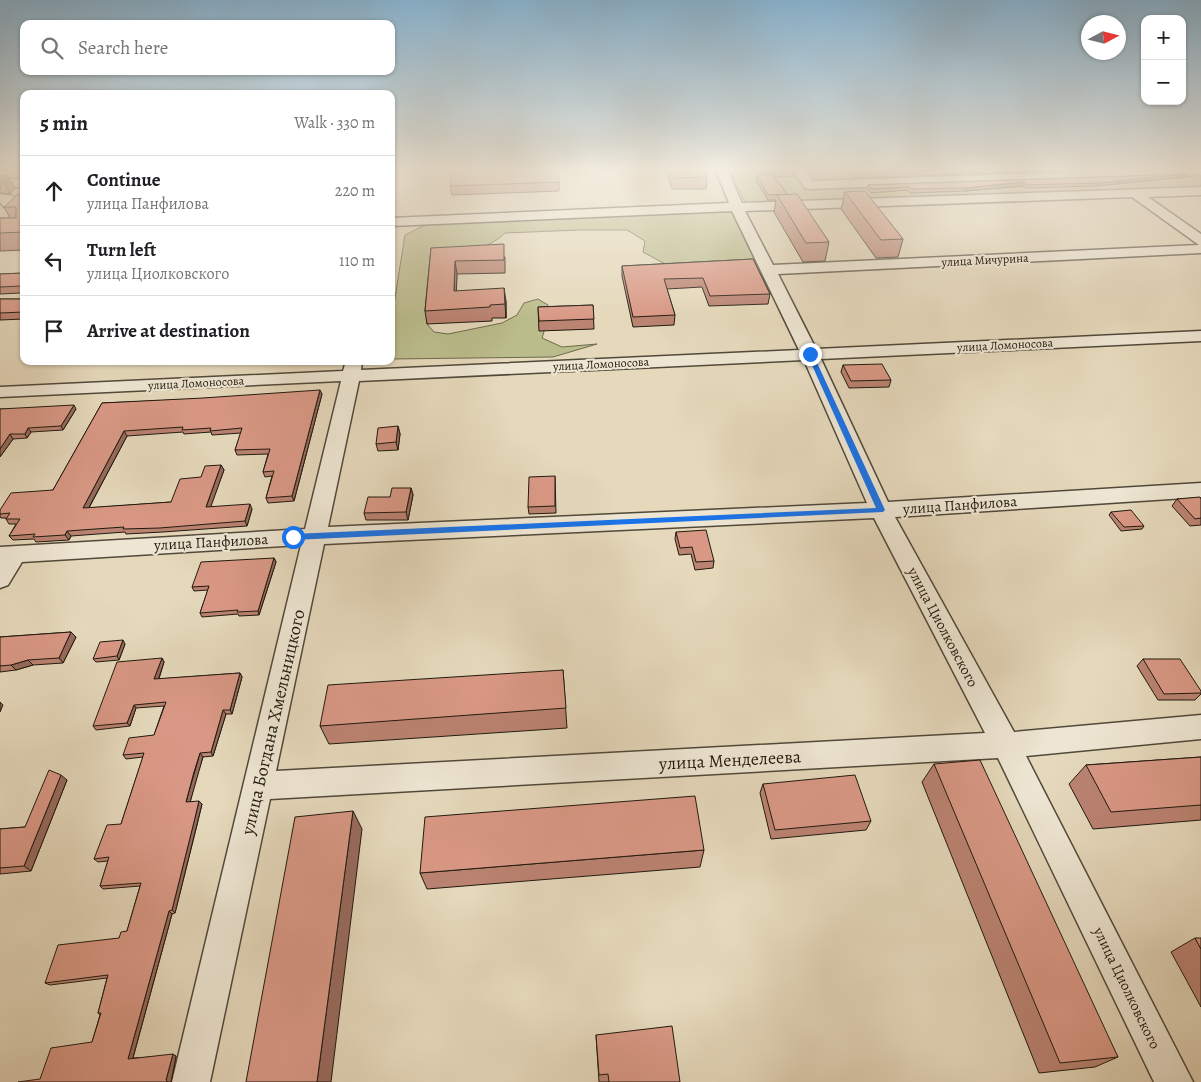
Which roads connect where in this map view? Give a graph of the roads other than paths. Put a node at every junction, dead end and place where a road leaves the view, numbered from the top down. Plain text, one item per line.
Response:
1 (472, 218) edge
2 (743, 218) edge
3 (1169, 218) edge
4 (395, 222) edge
5 (1201, 241) edge
6 (1201, 249) edge
7 (769, 270) junction
8 (1201, 336) edge
9 (810, 354) junction
10 (353, 369) edge
11 (0, 392) edge
12 (1201, 490) edge
13 (881, 510) junction
14 (315, 536) junction
15 (8, 554) edge
16 (0, 579) edge
17 (1201, 727) edge
18 (1006, 745) junction
19 (258, 786) junction
20 (192, 1082) edge
21 (1174, 1082) edge

1 - 4 street
2 - 7 street, улица Циолковского
3 - 5 street
6 - 7 street, улица Мичурина
7 - 9 street, улица Циолковского
8 - 9 street, улица Ломоносова
9 - 10 street, улица Ломоносова
9 - 13 street, улица Циолковского
10 - 11 street, улица Ломоносова
10 - 14 street, улица Богдана Хмельницкого
12 - 13 street, улица Панфилова
13 - 14 street, улица Панфилова
13 - 18 street, улица Циолковского
14 - 15 street, улица Панфилова
14 - 19 street, улица Богдана Хмельницкого
15 - 16 street
17 - 18 street, улица Менделеева
18 - 19 street, улица Менделеева
18 - 21 street, улица Циолковского
19 - 20 street, улица Богдана Хмельницкого

